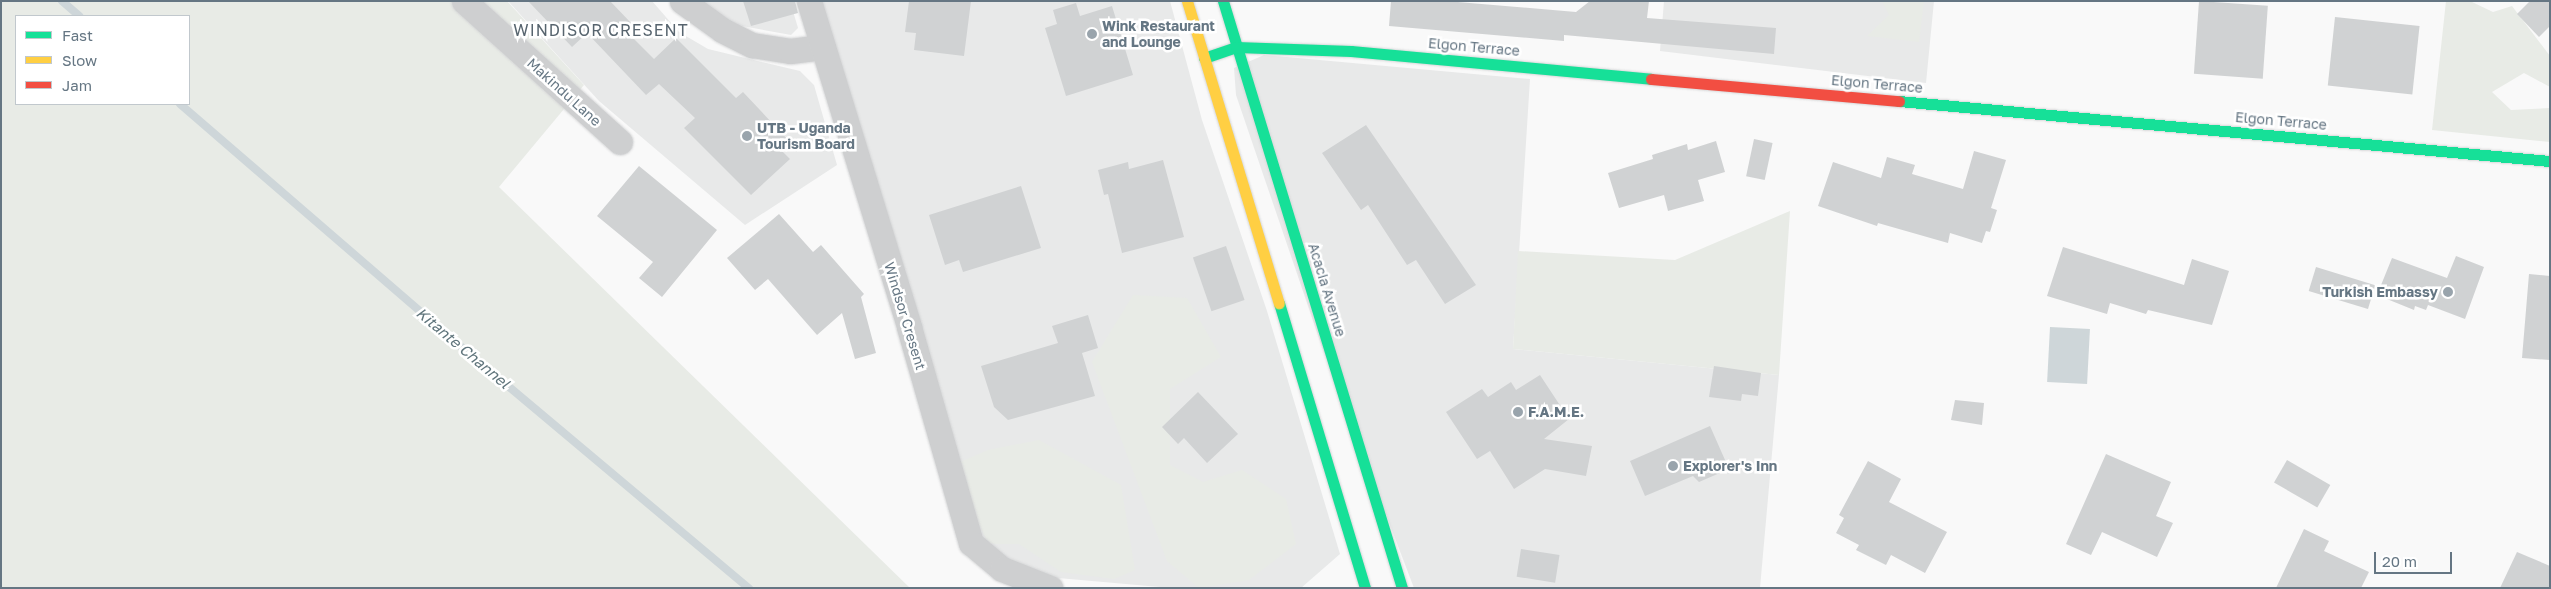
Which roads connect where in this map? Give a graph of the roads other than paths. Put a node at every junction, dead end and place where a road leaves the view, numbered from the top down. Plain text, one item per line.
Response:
1 (464, 1) edge
2 (682, 1) edge
3 (809, 1) edge
4 (1187, 1) edge
5 (1223, 1) edge
6 (823, 47) junction
7 (1236, 47) junction
8 (1204, 58) junction
9 (620, 142) dead end
10 (2550, 161) edge
11 (1050, 588) edge
12 (1365, 588) edge
13 (1402, 588) edge

1 - 9 street, Makindu Lane
2 - 6 street
3 - 6 street, Windsor Cresent
4 - 8 street
5 - 7 street, Acacia Avenue
6 - 11 street, Windsor Cresent
7 - 8 street, Elgon Terrace
7 - 10 street, Elgon Terrace
7 - 13 street, Acacia Avenue
8 - 12 street

